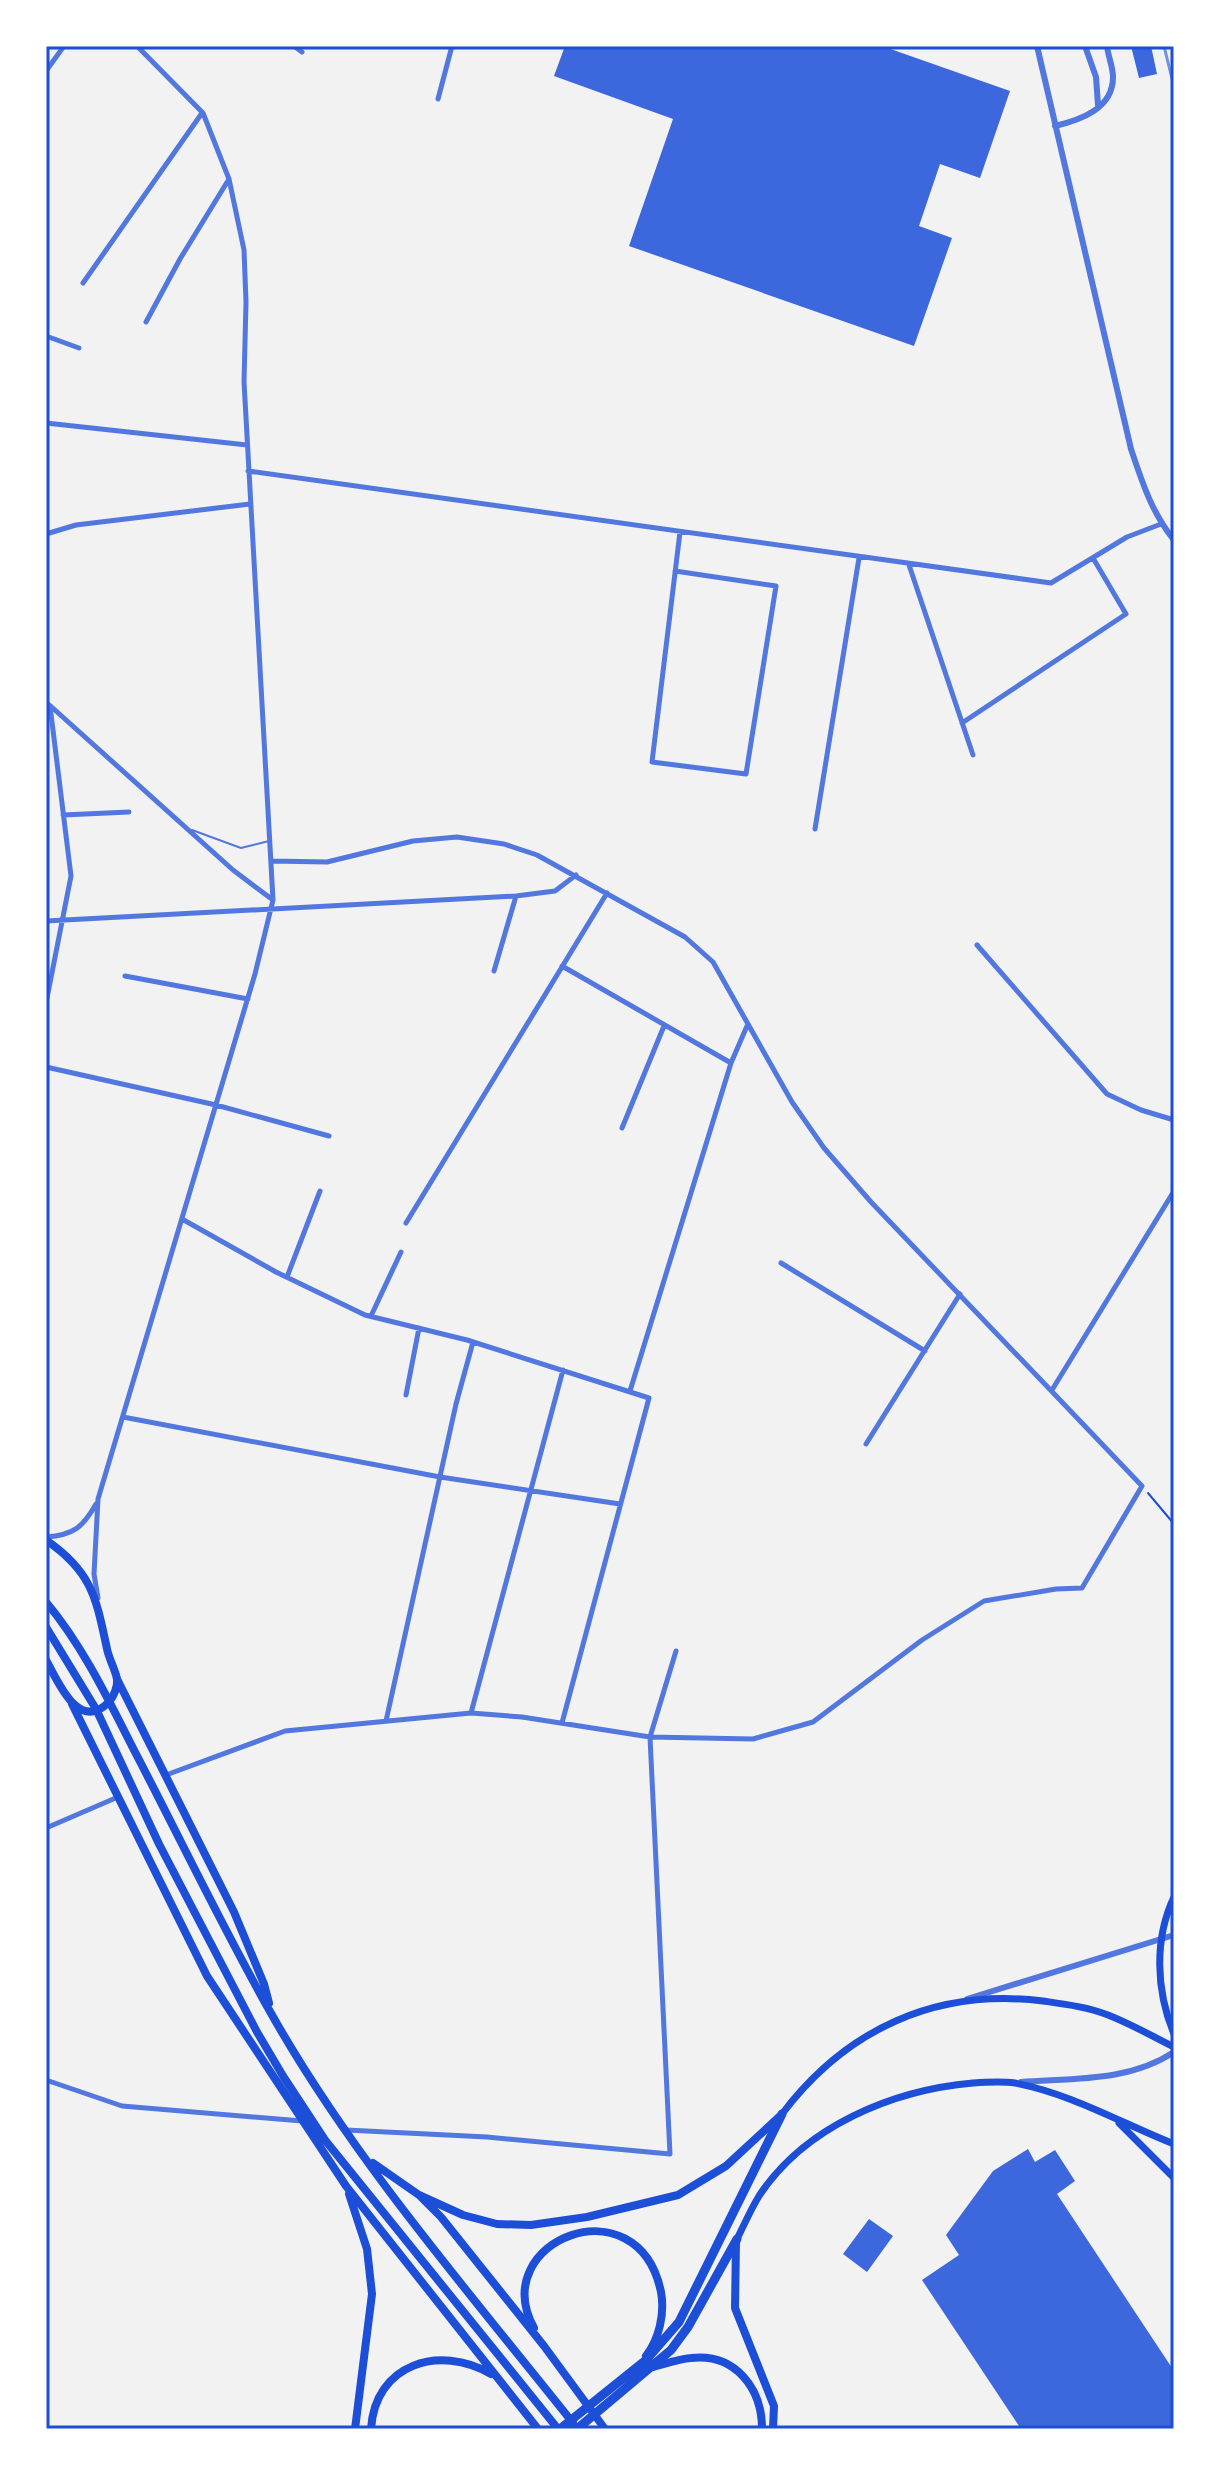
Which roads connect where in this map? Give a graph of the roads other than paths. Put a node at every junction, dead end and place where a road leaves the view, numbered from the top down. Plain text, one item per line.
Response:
1 (64, 46) edge
2 (137, 46) edge
3 (294, 46) edge
4 (452, 46) edge
5 (1037, 46) edge
6 (1085, 46) edge
7 (1107, 46) edge
8 (302, 52) dead end
9 (46, 71) edge
10 (438, 99) dead end
11 (1098, 109) junction
12 (203, 113) junction
13 (1055, 126) junction
14 (229, 179) junction
15 (83, 283) dead end
16 (146, 322) dead end
17 (46, 336) edge
18 (79, 348) dead end
19 (46, 423) edge
20 (247, 445) junction
21 (248, 471) junction
22 (250, 504) junction
23 (1161, 524) junction
24 (680, 532) junction
25 (46, 534) edge
26 (1174, 540) edge
27 (859, 558) junction
28 (1093, 558) junction
29 (909, 565) junction
30 (675, 571) junction
31 (48, 704) edge
32 (962, 723) junction
33 (973, 755) dead end
34 (129, 812) dead end
35 (63, 815) junction
36 (815, 829) dead end
37 (190, 830) junction
38 (271, 841) junction
39 (272, 861) junction
40 (576, 875) junction
41 (607, 893) junction
42 (516, 896) junction
43 (273, 900) junction
44 (271, 909) junction
45 (62, 920) junction
46 (46, 921) edge
47 (977, 945) dead end
48 (562, 966) junction
49 (494, 971) dead end
50 (125, 976) dead end
51 (248, 999) junction
52 (46, 1003) edge
53 (747, 1025) junction
54 (664, 1026) junction
55 (731, 1063) junction
56 (46, 1067) edge
57 (216, 1105) junction
58 (1174, 1120) edge
59 (622, 1128) dead end
60 (329, 1136) dead end
61 (320, 1191) dead end
62 (1174, 1191) edge
63 (182, 1219) junction
64 (406, 1223) dead end
65 (401, 1252) dead end
66 (781, 1263) dead end
67 (287, 1277) junction
68 (960, 1294) junction
69 (371, 1316) junction
70 (419, 1328) junction
71 (473, 1342) junction
72 (925, 1351) junction
73 (563, 1370) junction
74 (1052, 1390) junction
75 (630, 1391) junction
76 (406, 1395) dead end
77 (123, 1417) junction
78 (866, 1444) dead end
79 (440, 1477) junction
80 (532, 1489) junction
81 (98, 1499) junction
82 (620, 1504) junction
83 (46, 1539) edge
84 (46, 1602) edge
85 (99, 1607) junction
86 (46, 1627) edge
87 (676, 1651) dead end
88 (46, 1660) edge
89 (117, 1679) junction
90 (72, 1704) junction
91 (471, 1713) junction
92 (386, 1721) junction
93 (562, 1723) junction
94 (650, 1737) junction
95 (166, 1775) junction
96 (118, 1797) junction
97 (46, 1828) edge
98 (1174, 1897) edge
99 (1174, 1935) edge
100 (955, 2003) junction
101 (272, 2015) junction
102 (1174, 2034) edge
103 (1174, 2049) edge
104 (46, 2080) edge
105 (1013, 2083) junction
106 (782, 2114) junction
107 (1114, 2118) junction
108 (302, 2121) junction
109 (345, 2130) junction
110 (1174, 2144) edge
111 (335, 2152) junction
112 (363, 2154) junction
113 (1174, 2178) edge
114 (346, 2186) junction
115 (419, 2195) junction
116 (737, 2239) junction
117 (544, 2346) junction
118 (653, 2367) junction
119 (631, 2372) junction
120 (495, 2376) junction
121 (601, 2402) junction
122 (355, 2429) edge
123 (371, 2429) edge
124 (538, 2429) edge
125 (559, 2429) edge
126 (577, 2429) edge
127 (605, 2429) edge
128 (762, 2429) edge
129 (773, 2429) edge

1 - 9 street
2 - 12 street
3 - 8 street
4 - 10 street
5 - 13 street
6 - 11 street
7 - 11 street
11 - 13 street
12 - 14 street
12 - 15 street
13 - 23 street
14 - 16 street
14 - 20 street
17 - 18 street
19 - 20 street
20 - 21 street
21 - 22 street
21 - 24 street
22 - 25 street
22 - 38 street
23 - 26 street
23 - 28 street
24 - 27 street
24 - 30 street
27 - 29 street
27 - 36 street
28 - 29 street
28 - 32 street
29 - 32 street
30 - 30 street
31 - 35 street
31 - 37 street
32 - 33 street
34 - 35 street
35 - 45 street
37 - 38 lane
37 - 43 street
38 - 39 street
39 - 40 street
39 - 43 street
40 - 41 street
40 - 42 street
41 - 48 street
41 - 53 street
42 - 44 street
42 - 49 street
43 - 44 street
44 - 45 street
44 - 51 street
45 - 46 street
45 - 52 street
47 - 58 street
48 - 54 street
48 - 64 street
50 - 51 street
51 - 57 street
53 - 55 street
53 - 68 street
54 - 55 street
54 - 59 street
55 - 75 street
56 - 57 street
57 - 60 street
57 - 63 street
61 - 67 street
62 - 74 street
63 - 67 street
63 - 77 street
65 - 69 street
66 - 72 street
67 - 69 street
68 - 72 street
68 - 74 street
69 - 70 street
70 - 71 street
70 - 76 street
71 - 73 street
71 - 79 street
72 - 78 street
73 - 75 street
73 - 80 street
74 - 94 street
75 - 82 street
77 - 79 street
77 - 81 street
79 - 80 street
79 - 92 street
80 - 82 street
80 - 91 street
81 - 83 street
81 - 85 street
82 - 93 street
83 - 85 main road
84 - 101 main road
85 - 89 main road
86 - 111 main road
87 - 94 street
88 - 90 main road
89 - 90 main road
89 - 95 main road
90 - 96 main road
91 - 92 street
91 - 93 street
92 - 95 street
93 - 94 street
94 - 109 street
95 - 101 main road
96 - 97 street
96 - 108 main road
98 - 102 main road
99 - 100 street
100 - 103 main road
100 - 106 main road
101 - 109 main road
103 - 105 street
104 - 108 street
105 - 107 main road
105 - 116 main road
106 - 115 main road
106 - 119 highway
107 - 110 main road
107 - 113 main road
108 - 114 main road
109 - 112 main road
111 - 114 main road
111 - 125 main road
112 - 115 main road
112 - 126 main road
114 - 120 main road
114 - 122 main road
115 - 117 main road
116 - 118 highway
116 - 129 main road
117 - 119 main road
117 - 127 main road
118 - 121 highway
118 - 128 main road
119 - 121 highway
120 - 123 main road
120 - 124 main road
121 - 125 highway
121 - 126 highway

